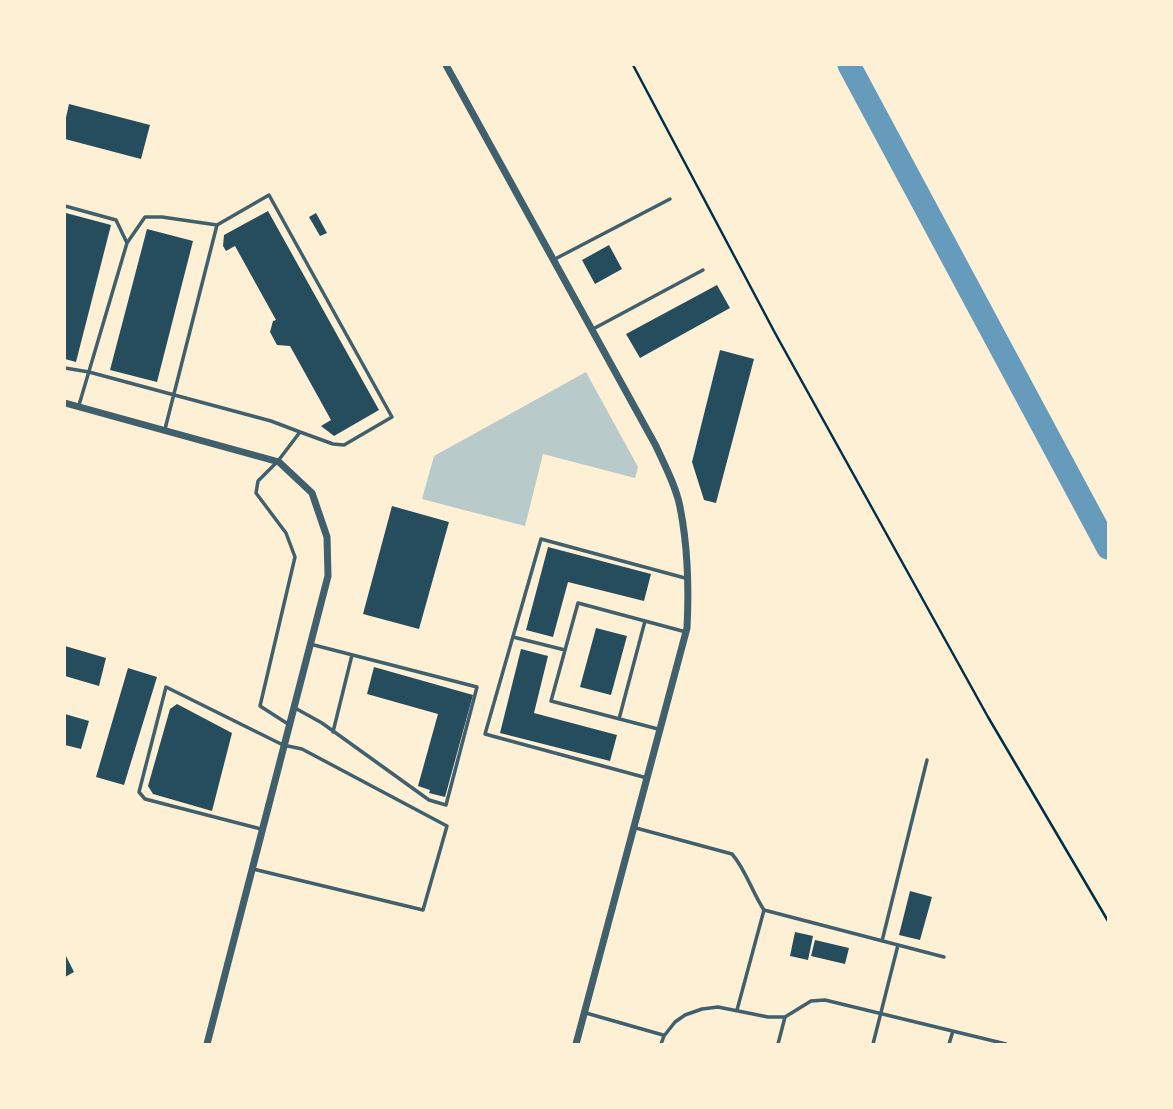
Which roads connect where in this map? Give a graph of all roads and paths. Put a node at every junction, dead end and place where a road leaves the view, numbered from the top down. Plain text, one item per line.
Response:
1 (446, 65) edge
2 (633, 65) edge
3 (670, 199) dead end
4 (65, 206) edge
5 (217, 225) junction
6 (127, 243) junction
7 (553, 260) junction
8 (703, 270) dead end
9 (591, 330) junction
10 (65, 368) edge
11 (89, 372) junction
12 (174, 395) junction
13 (65, 403) edge
14 (79, 407) junction
15 (165, 431) junction
16 (300, 432) junction
17 (278, 461) junction
18 (688, 579) junction
19 (645, 621) junction
20 (686, 632) junction
21 (513, 637) junction
22 (310, 644) junction
23 (565, 650) junction
24 (352, 655) junction
25 (293, 707) junction
26 (619, 719) junction
27 (288, 724) junction
28 (660, 729) junction
29 (333, 732) junction
30 (283, 744) junction
31 (927, 760) dead end
32 (647, 778) junction
33 (634, 827) junction
34 (261, 829) junction
35 (251, 869) junction
36 (764, 910) junction
37 (1108, 921) edge
38 (882, 941) junction
39 (898, 946) junction
40 (944, 957) dead end
41 (737, 1010) junction
42 (584, 1012) junction
43 (880, 1013) junction
44 (785, 1017) junction
45 (953, 1031) junction
46 (664, 1036) junction
47 (207, 1044) edge
48 (576, 1044) edge
49 (661, 1044) edge
50 (778, 1044) edge
51 (873, 1044) edge
52 (949, 1044) edge
53 (1006, 1044) edge

1 - 7 street
2 - 37 path
3 - 7 lane
4 - 6 lane
5 - 6 lane
5 - 12 lane
5 - 16 lane
6 - 11 lane
7 - 9 street
8 - 9 lane
9 - 18 street
10 - 11 lane
11 - 12 lane
11 - 14 lane
12 - 15 lane
12 - 16 lane
13 - 14 street
14 - 15 street
15 - 17 street
16 - 17 lane
17 - 22 street
17 - 27 lane
18 - 20 street
18 - 21 lane
19 - 20 lane
19 - 23 lane
19 - 26 lane
20 - 28 street
21 - 23 lane
21 - 32 lane
22 - 24 lane
22 - 25 street
23 - 26 lane
24 - 29 lane
24 - 29 lane
25 - 27 street
25 - 29 lane
26 - 28 lane
27 - 30 street
28 - 32 street
30 - 34 street
30 - 34 lane
30 - 35 lane
31 - 38 lane
32 - 33 street
33 - 36 lane
33 - 42 street
34 - 35 street
35 - 47 street
36 - 38 lane
36 - 41 lane
38 - 39 lane
39 - 40 lane
39 - 43 lane
41 - 44 lane
41 - 46 lane
42 - 46 lane
42 - 48 street
43 - 44 lane
43 - 45 lane
43 - 51 lane
44 - 50 lane
45 - 52 lane
45 - 53 lane
46 - 49 lane

